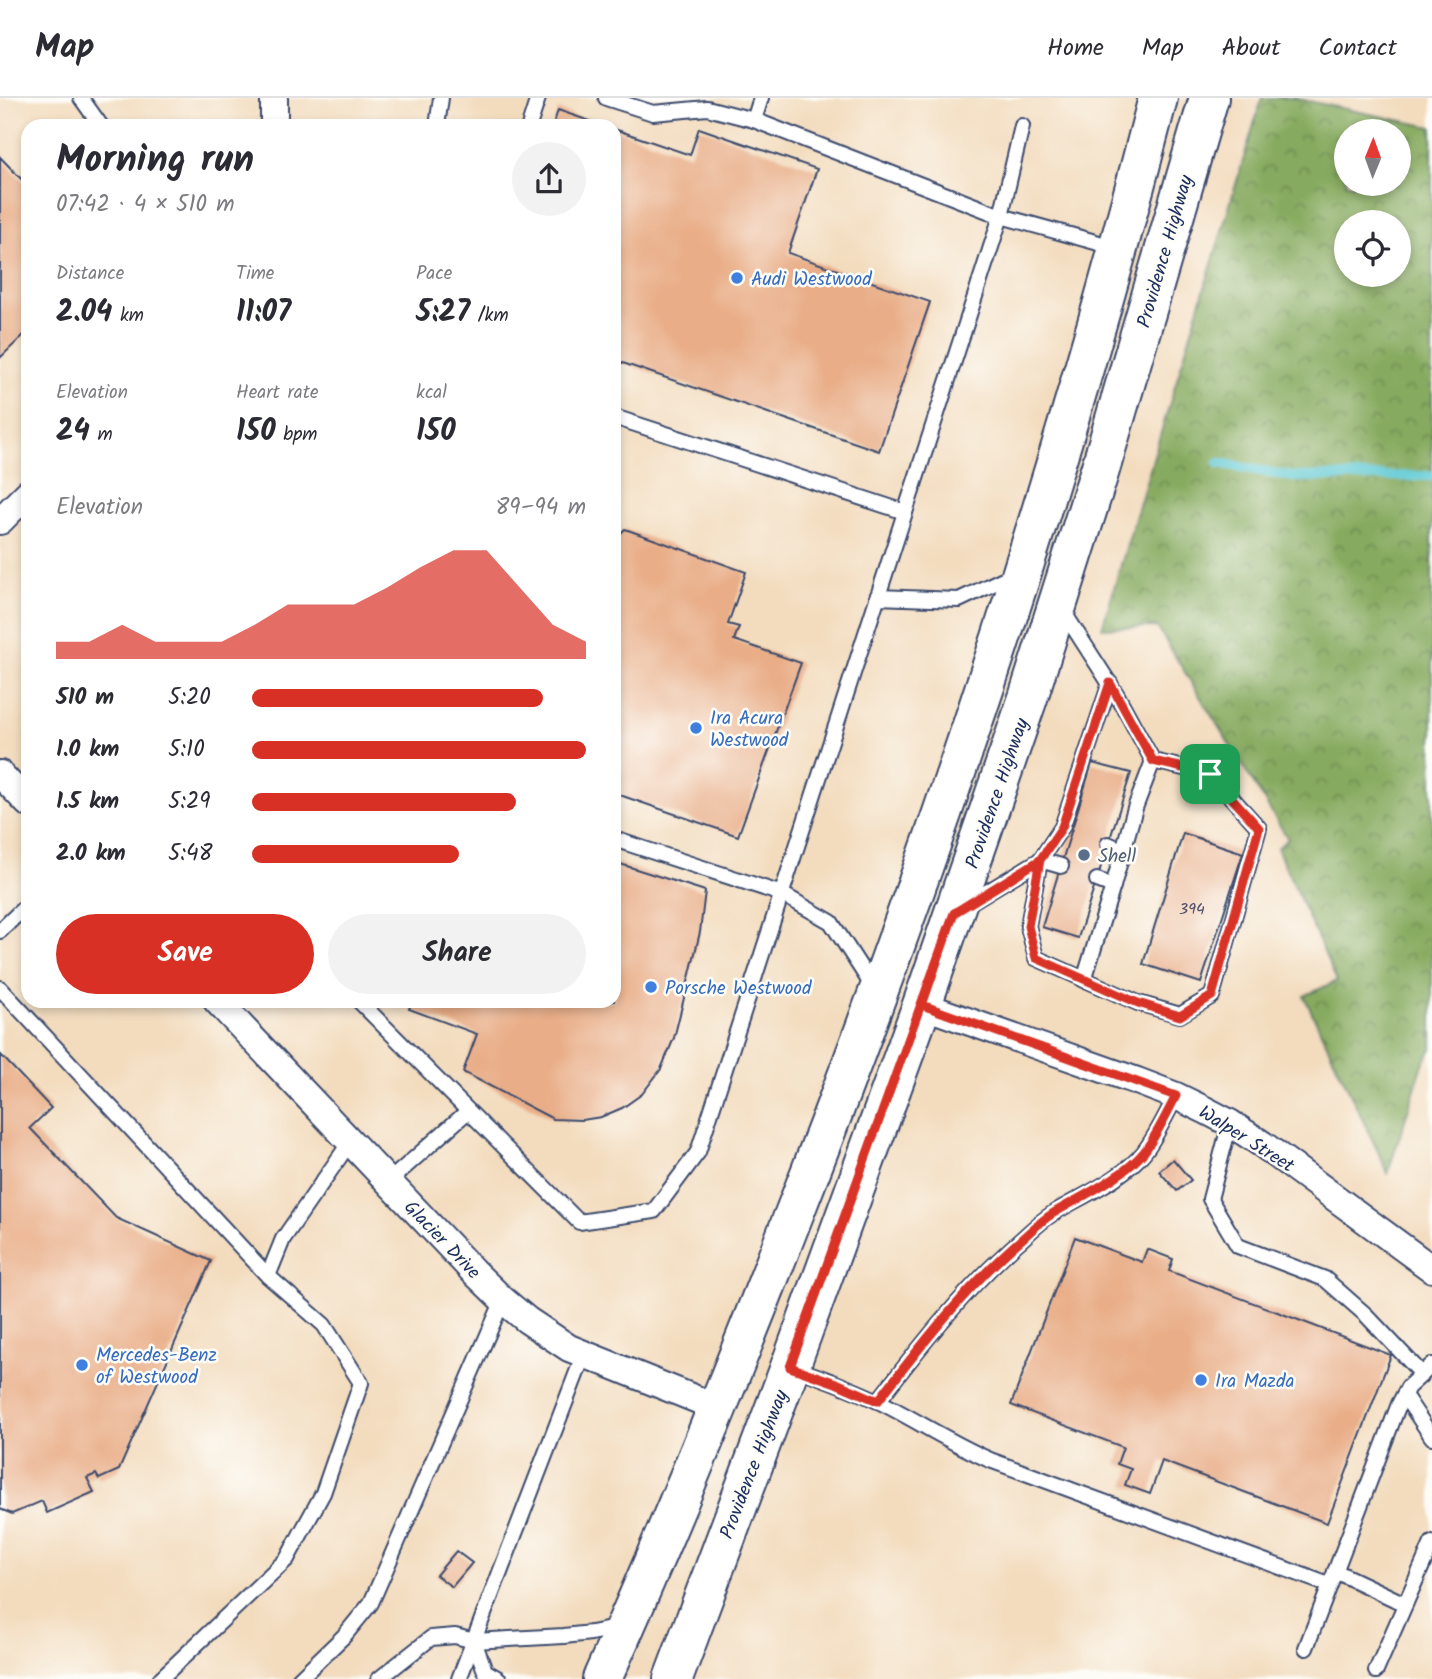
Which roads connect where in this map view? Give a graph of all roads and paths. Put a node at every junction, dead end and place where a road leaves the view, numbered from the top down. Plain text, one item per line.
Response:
1 (81, 98) edge
2 (274, 98) edge
3 (440, 98) edge
4 (538, 98) edge
5 (606, 98) edge
6 (761, 98) edge
7 (1158, 98) edge
8 (1209, 98) edge
9 (96, 119) edge
10 (274, 119) edge
11 (437, 119) edge
12 (531, 119) edge
13 (754, 120) junction
14 (1022, 126) dead end
15 (1001, 216) junction
16 (1118, 248) junction
17 (621, 419) edge
18 (21, 500) edge
19 (905, 512) junction
20 (0, 521) edge
21 (1023, 570) junction
22 (877, 597) junction
23 (1059, 604) junction
24 (1110, 683) junction
25 (1153, 761) junction
26 (1, 778) edge
27 (21, 797) edge
28 (621, 841) edge
29 (1108, 844) dead end
30 (1124, 851) junction
31 (1040, 860) junction
32 (1061, 866) dead end
33 (1097, 880) dead end
34 (1113, 887) junction
35 (782, 894) junction
36 (21, 911) edge
37 (954, 913) junction
38 (0, 931) edge
39 (1084, 979) junction
40 (0, 988) edge
41 (878, 995) junction
42 (922, 1005) junction
43 (228, 1008) edge
44 (366, 1008) edge
45 (1176, 1096) junction
46 (468, 1111) junction
47 (1230, 1123) junction
48 (350, 1142) junction
49 (388, 1182) junction
50 (1432, 1269) edge
51 (268, 1276) junction
52 (503, 1300) junction
53 (584, 1354) junction
54 (790, 1367) junction
55 (1427, 1369) edge
56 (1404, 1395) junction
57 (878, 1401) junction
58 (718, 1408) junction
59 (1432, 1437) edge
60 (1432, 1543) edge
61 (1335, 1571) junction
62 (1329, 1585) junction
63 (1405, 1604) junction
64 (626, 1626) junction
65 (474, 1641) junction
66 (1306, 1648) dead end
67 (1376, 1671) dead end
68 (160, 1679) edge
69 (299, 1679) edge
70 (379, 1679) edge
71 (459, 1679) edge
72 (499, 1679) edge
73 (602, 1679) edge
74 (673, 1679) edge

1 - 9 lane
2 - 10 street
3 - 11 lane
4 - 12 lane
5 - 13 lane
6 - 13 lane
7 - 16 main road
8 - 23 main road, Providence Highway
13 - 15 lane
14 - 15 lane
15 - 16 lane
15 - 19 lane
16 - 21 main road
17 - 19 lane
18 - 20 street
19 - 22 lane
21 - 22 lane
21 - 41 main road
22 - 35 lane
23 - 24 lane
23 - 37 main road, Providence Highway
24 - 25 lane
24 - 31 lane
25 - 30 lane
25 - 39 lane
26 - 27 street
28 - 35 lane
29 - 30 lane
30 - 34 lane
31 - 32 lane
31 - 37 lane
31 - 39 lane
33 - 34 lane
34 - 39 lane
35 - 41 lane
35 - 46 lane
36 - 38 lane
37 - 42 main road, Providence Highway
40 - 51 lane
41 - 58 main road
42 - 45 street, Walper Street
42 - 54 main road, Providence Highway
43 - 48 street, Glacier Drive
44 - 46 lane
45 - 47 street, Walper Street
45 - 57 lane
46 - 49 lane
47 - 50 street, Walper Street
47 - 55 lane
48 - 49 street, Glacier Drive
48 - 51 lane
49 - 52 street, Glacier Drive
51 - 68 lane
52 - 53 street, Glacier Drive
52 - 69 lane
53 - 58 street, Glacier Drive
53 - 65 lane
54 - 57 lane
54 - 74 main road, Providence Highway
55 - 56 lane
56 - 59 lane
56 - 61 lane
57 - 62 lane
58 - 64 main road
60 - 63 lane
61 - 62 lane
61 - 63 lane
62 - 66 lane
63 - 67 lane
64 - 65 lane
64 - 73 main road
65 - 70 lane
65 - 71 lane
65 - 72 lane

